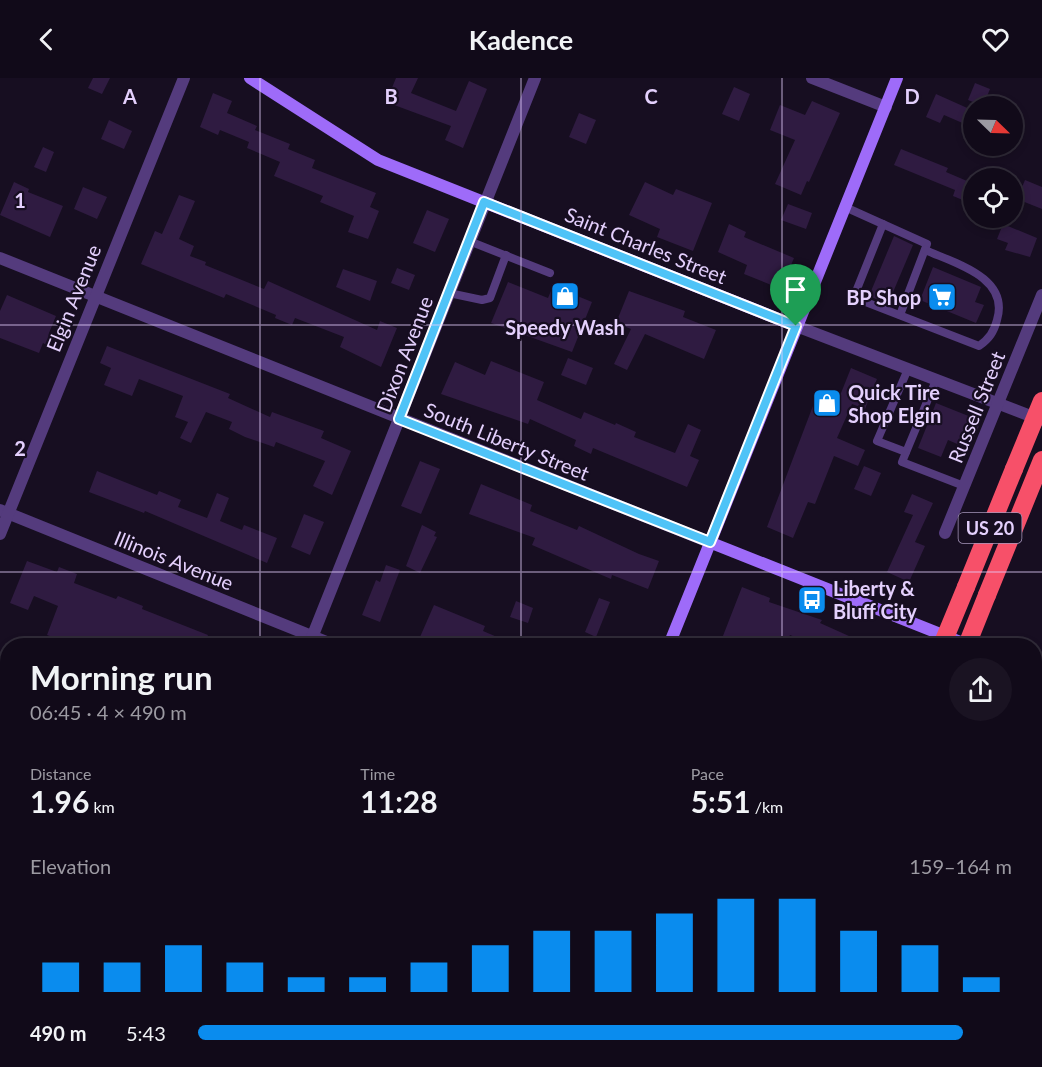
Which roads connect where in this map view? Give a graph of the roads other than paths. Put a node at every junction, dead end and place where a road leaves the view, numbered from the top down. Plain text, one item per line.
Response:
1 (184, 78) edge
2 (250, 78) edge
3 (535, 78) edge
4 (812, 78) edge
5 (897, 78) edge
6 (886, 106) junction
7 (484, 202) junction
8 (845, 207) junction
9 (883, 224) junction
10 (469, 241) junction
11 (925, 250) junction
12 (506, 255) junction
13 (0, 258) edge
14 (550, 273) dead end
15 (449, 293) junction
16 (1042, 295) edge
17 (95, 296) junction
18 (900, 315) junction
19 (796, 326) junction
20 (908, 369) junction
21 (936, 380) junction
22 (1042, 401) edge
23 (999, 404) junction
24 (399, 419) junction
25 (1042, 421) edge
26 (906, 452) junction
27 (1042, 460) edge
28 (964, 486) junction
29 (4, 512) edge
30 (945, 533) dead end
31 (0, 534) edge
32 (710, 542) junction
33 (304, 638) edge
34 (312, 638) edge
35 (672, 638) edge
36 (945, 638) edge
37 (950, 638) edge
38 (971, 638) edge

1 - 17 street, Elgin Avenue
2 - 7 main road, Saint Charles Street
3 - 7 street, Dixon Avenue
4 - 6 street
5 - 6 main road
6 - 8 main road
7 - 10 street, Dixon Avenue
7 - 19 main road, Saint Charles Street
8 - 9 lane
8 - 19 main road
9 - 11 lane
9 - 18 lane
10 - 12 lane
10 - 15 street, Dixon Avenue
11 - 18 lane
11 - 18 lane
12 - 14 lane
12 - 15 lane
13 - 17 street, South Liberty Street
15 - 24 street, Dixon Avenue
16 - 23 street, Russell Street
17 - 24 street, South Liberty Street
17 - 29 street, Elgin Avenue
19 - 20 street, Saint Charles Street
19 - 32 main road
20 - 21 street, Saint Charles Street
20 - 26 lane
21 - 23 street, Saint Charles Street
21 - 26 lane
22 - 36 highway, US 20, bridge
23 - 25 street, Saint Charles Street
23 - 28 street, Russell Street
24 - 32 street, South Liberty Street
24 - 34 street, Dixon Avenue
26 - 28 lane
27 - 38 highway, US 20, bridge
28 - 30 street, Russell Street
29 - 31 street, Elgin Avenue
29 - 33 street, Illinois Avenue
32 - 35 main road
32 - 37 main road, South Liberty Street

